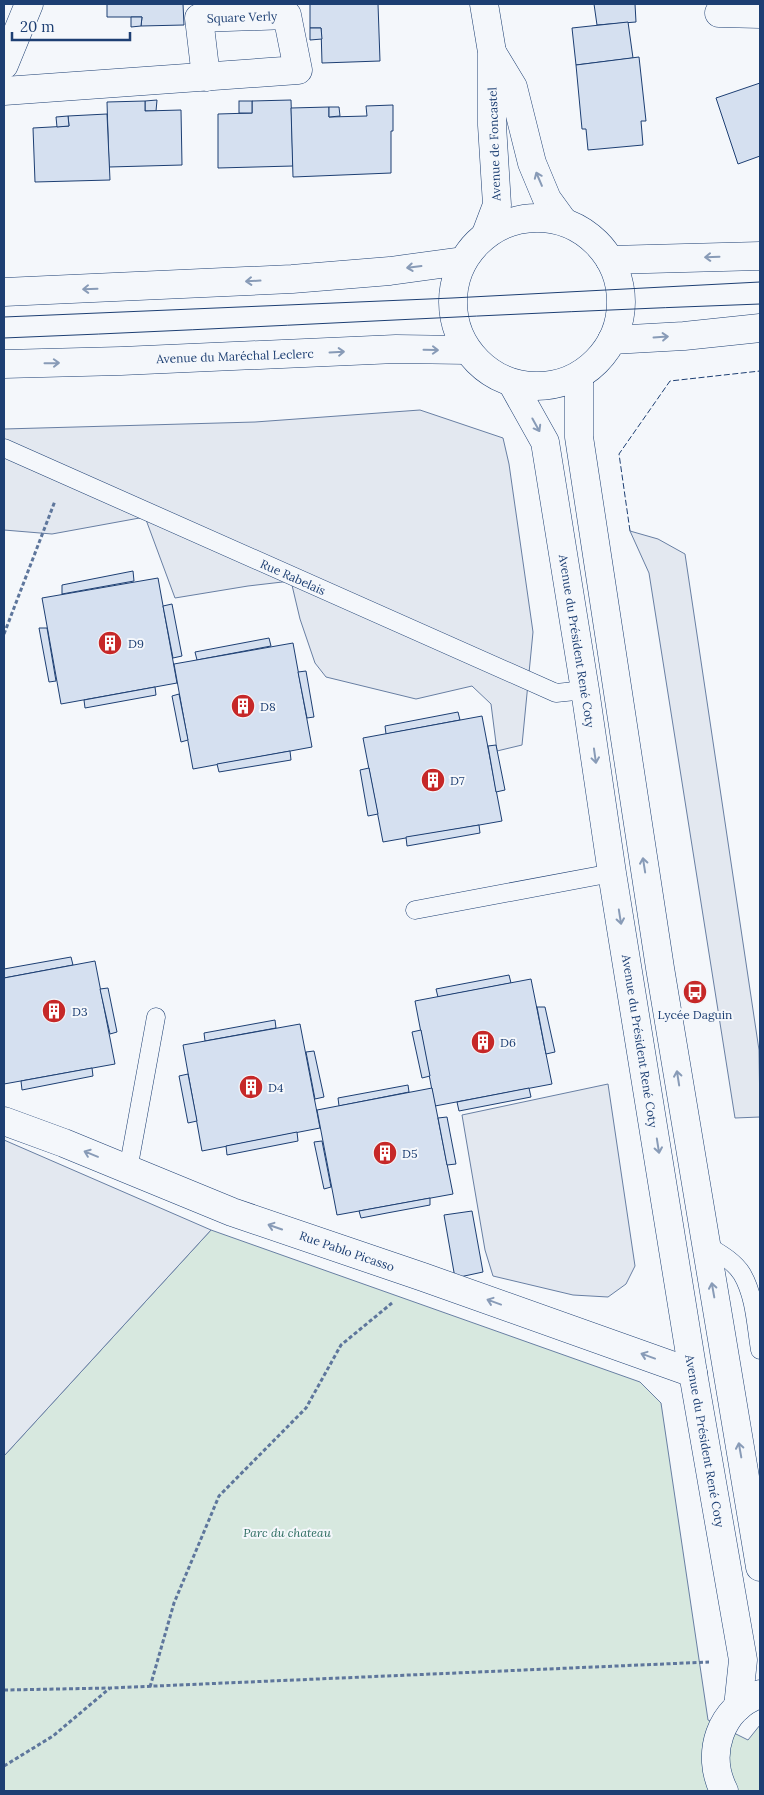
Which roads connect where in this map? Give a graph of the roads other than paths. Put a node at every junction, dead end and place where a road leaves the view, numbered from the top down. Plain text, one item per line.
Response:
1 (29, 4) edge
2 (484, 4) edge
3 (719, 13) dead end
4 (760, 14) edge
5 (492, 52) junction
6 (4, 65) edge
7 (206, 77) dead end
8 (4, 91) edge
9 (563, 221) junction
10 (486, 234) junction
11 (760, 256) edge
12 (610, 260) junction
13 (463, 261) junction
14 (4, 292) edge
15 (760, 328) edge
16 (612, 340) junction
17 (467, 350) junction
18 (4, 364) edge
19 (579, 376) junction
20 (512, 383) junction
21 (4, 448) edge
22 (585, 690) junction
23 (612, 873) junction
24 (415, 910) dead end
25 (156, 1017) dead end
26 (4, 1120) edge
27 (128, 1170) junction
28 (706, 1245) junction
29 (760, 1350) edge
30 (694, 1373) junction
31 (760, 1479) edge
32 (750, 1508) junction
33 (760, 1567) edge
34 (749, 1701) edge
35 (724, 1791) edge

1 - 6 street
2 - 5 street, Avenue de Foncastel
3 - 4 street
9 -> 5 street, Avenue de Foncastel
5 - 10 street, Avenue de Foncastel
7 - 8 street
9 - 10 street
9 - 12 street
10 - 13 street
11 -> 12 street
12 - 16 street
13 -> 14 street
13 - 17 street
16 -> 15 street
16 - 19 street
18 -> 17 street, Avenue du Maréchal Leclerc
17 - 20 street
19 - 20 street
28 -> 19 street
20 -> 22 street, Avenue du Président René Coty
21 - 22 lane, Rue Rabelais
22 -> 23 street, Avenue du Président René Coty
23 - 24 lane
23 -> 30 street, Avenue du Président René Coty
25 - 27 lane
27 -> 26 street, Rue Pablo Picasso
30 -> 27 street, Rue Pablo Picasso
28 - 29 lane
32 -> 28 street
30 - 34 street, Avenue du Président René Coty
31 - 32 lane
32 - 33 street
34 - 35 street

